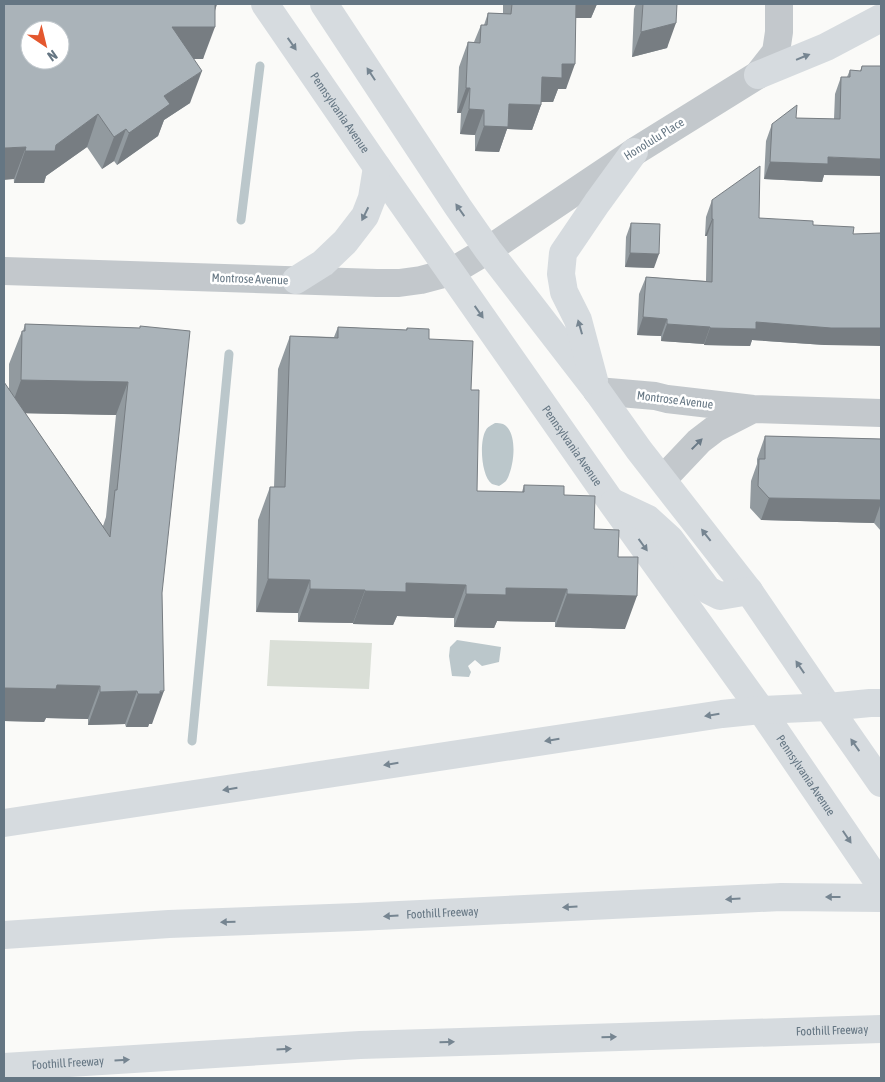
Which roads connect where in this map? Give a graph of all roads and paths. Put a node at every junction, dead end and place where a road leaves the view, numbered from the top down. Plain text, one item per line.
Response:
1 (264, 4) edge
2 (324, 4) edge
3 (779, 4) edge
4 (881, 18) edge
5 (758, 75) junction
6 (634, 152) junction
7 (377, 167) junction
8 (488, 250) junction
9 (4, 270) edge
10 (451, 272) junction
11 (296, 280) junction
12 (597, 391) junction
13 (753, 409) junction
14 (881, 413) edge
15 (663, 479) junction
16 (612, 503) junction
17 (750, 591) junction
18 (881, 703) edge
19 (828, 707) junction
20 (761, 710) junction
21 (881, 782) edge
22 (4, 823) edge
23 (881, 886) edge
24 (881, 898) edge
25 (4, 935) edge
26 (881, 1030) edge
27 (4, 1067) edge

1 -> 7 main road, Pennsylvania Avenue
8 -> 2 main road
3 - 5 street, Honolulu Place
5 -> 4 main road
5 - 6 street, Honolulu Place
6 - 8 street, Honolulu Place
12 -> 6 main road
7 - 10 main road, Pennsylvania Avenue
7 -> 11 main road
8 - 10 street, Montrose Avenue
8 - 12 main road
9 - 11 street, Montrose Avenue
10 - 11 street, Montrose Avenue
10 -> 16 main road, Pennsylvania Avenue
12 - 13 street, Montrose Avenue
12 - 15 main road
13 - 14 street, Montrose Avenue
15 -> 13 street, Montrose Avenue
17 -> 15 main road
16 - 17 main road
16 -> 20 main road, Pennsylvania Avenue
19 -> 17 main road
18 - 19 main road
19 - 20 main road
21 -> 19 main road
20 -> 22 main road
20 -> 23 main road, Pennsylvania Avenue
24 -> 25 main road, Foothill Freeway
27 -> 26 main road, Foothill Freeway

